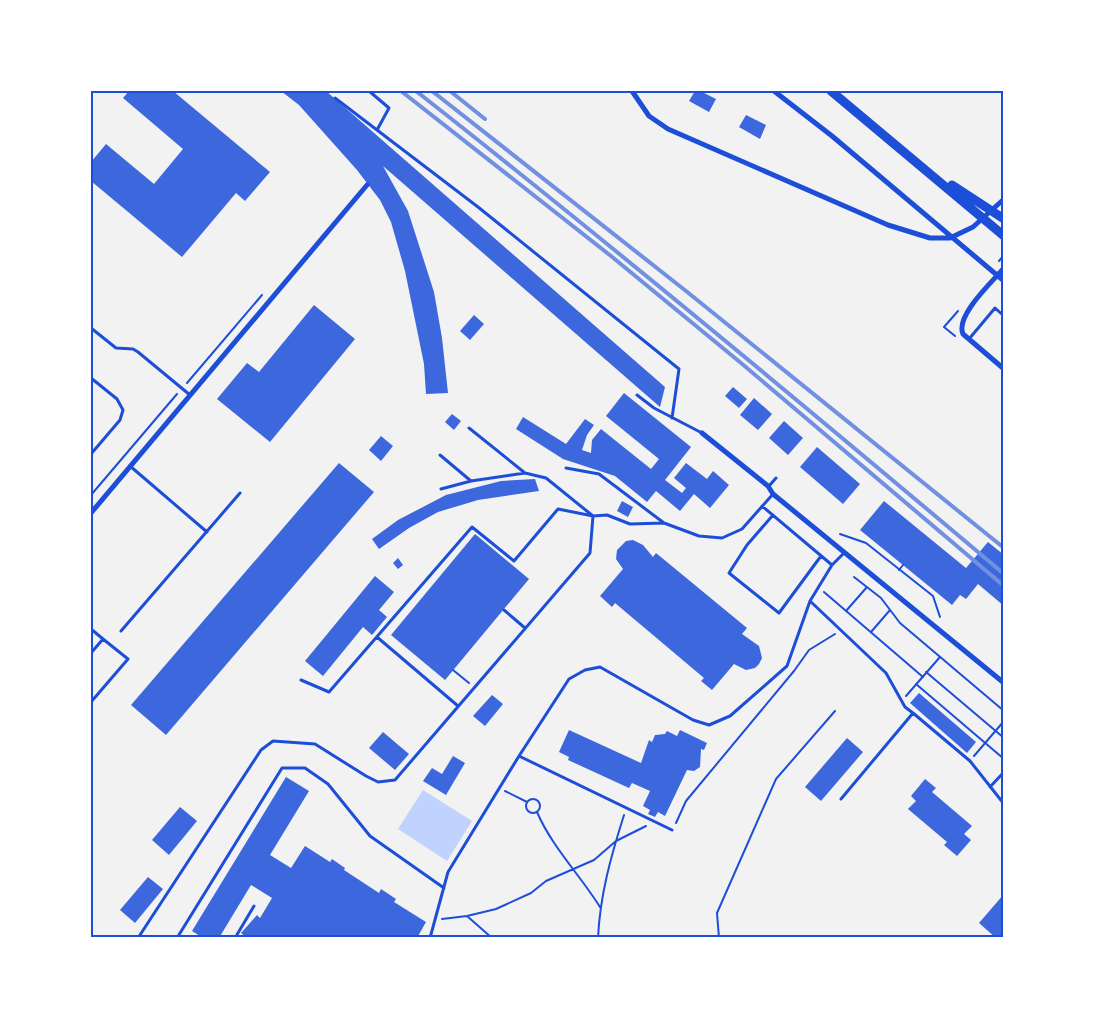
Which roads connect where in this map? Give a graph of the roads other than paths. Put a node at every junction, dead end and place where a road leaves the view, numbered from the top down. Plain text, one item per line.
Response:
1 (369, 91) edge
2 (632, 91) edge
3 (774, 91) edge
4 (830, 91) edge
5 (335, 98) dead end
6 (377, 130) junction
7 (926, 169) junction
8 (366, 185) dead end
9 (1004, 199) edge
10 (1004, 218) edge
11 (1004, 236) edge
12 (1004, 268) edge
13 (1004, 280) edge
14 (1004, 316) edge
15 (91, 328) edge
16 (969, 339) junction
17 (1004, 369) edge
18 (91, 378) edge
19 (190, 395) junction
20 (638, 395) dead end
21 (672, 418) junction
22 (470, 428) dead end
23 (702, 433) joint
24 (91, 454) edge
25 (440, 455) dead end
26 (130, 466) junction
27 (566, 468) dead end
28 (525, 473) junction
29 (776, 478) dead end
30 (471, 481) junction
31 (768, 486) junction
32 (441, 489) dead end
33 (240, 493) dead end
34 (772, 494) junction
35 (762, 506) junction
36 (91, 513) edge
37 (773, 515) junction
38 (593, 516) junction
39 (664, 523) junction
40 (206, 532) junction
41 (844, 553) junction
42 (822, 556) junction
43 (832, 565) junction
44 (810, 601) junction
45 (504, 610) dead end
46 (525, 628) junction
47 (91, 629) edge
48 (121, 631) dead end
49 (377, 637) junction
50 (104, 639) junction
51 (91, 654) edge
52 (301, 680) dead end
53 (1004, 683) edge
54 (91, 702) edge
55 (458, 706) junction
56 (913, 714) junction
57 (519, 756) junction
58 (1004, 772) edge
59 (990, 787) junction
60 (841, 799) dead end
61 (1004, 804) edge
62 (672, 830) road end
63 (444, 888) junction
64 (254, 906) dead end
65 (138, 938) edge
66 (177, 938) edge
67 (235, 938) edge
68 (430, 938) edge

1 - 6 lane
2 - 9 street
3 - 13 street
4 - 7 main road
5 - 6 lane
6 - 21 lane
7 - 10 main road
7 - 11 main road
8 - 19 street
12 - 16 street
14 - 16 lane
15 - 19 lane
16 - 17 street
18 - 24 lane
19 - 26 street
20 - 21 lane
21 - 23 lane
22 - 28 lane
23 - 31 street
25 - 30 lane
26 - 36 street
26 - 40 lane
27 - 39 lane
28 - 30 lane
28 - 38 lane
29 - 31 lane
30 - 32 lane
31 - 34 street
33 - 40 lane
34 - 35 lane
34 - 41 street
35 - 37 lane
35 - 39 lane
37 - 42 lane
37 - 42 lane
38 - 39 lane
38 - 46 lane
38 - 49 lane
40 - 48 lane
41 - 43 lane
41 - 53 street
42 - 43 lane
43 - 44 lane
44 - 56 lane
44 - 57 lane
45 - 46 lane
46 - 55 lane
47 - 50 lane
49 - 52 lane
49 - 55 lane
50 - 51 lane
50 - 54 lane
55 - 65 lane
56 - 59 lane
56 - 60 lane
57 - 62 lane
57 - 63 lane
58 - 59 lane
59 - 61 lane
63 - 66 lane
63 - 68 lane
64 - 67 lane

